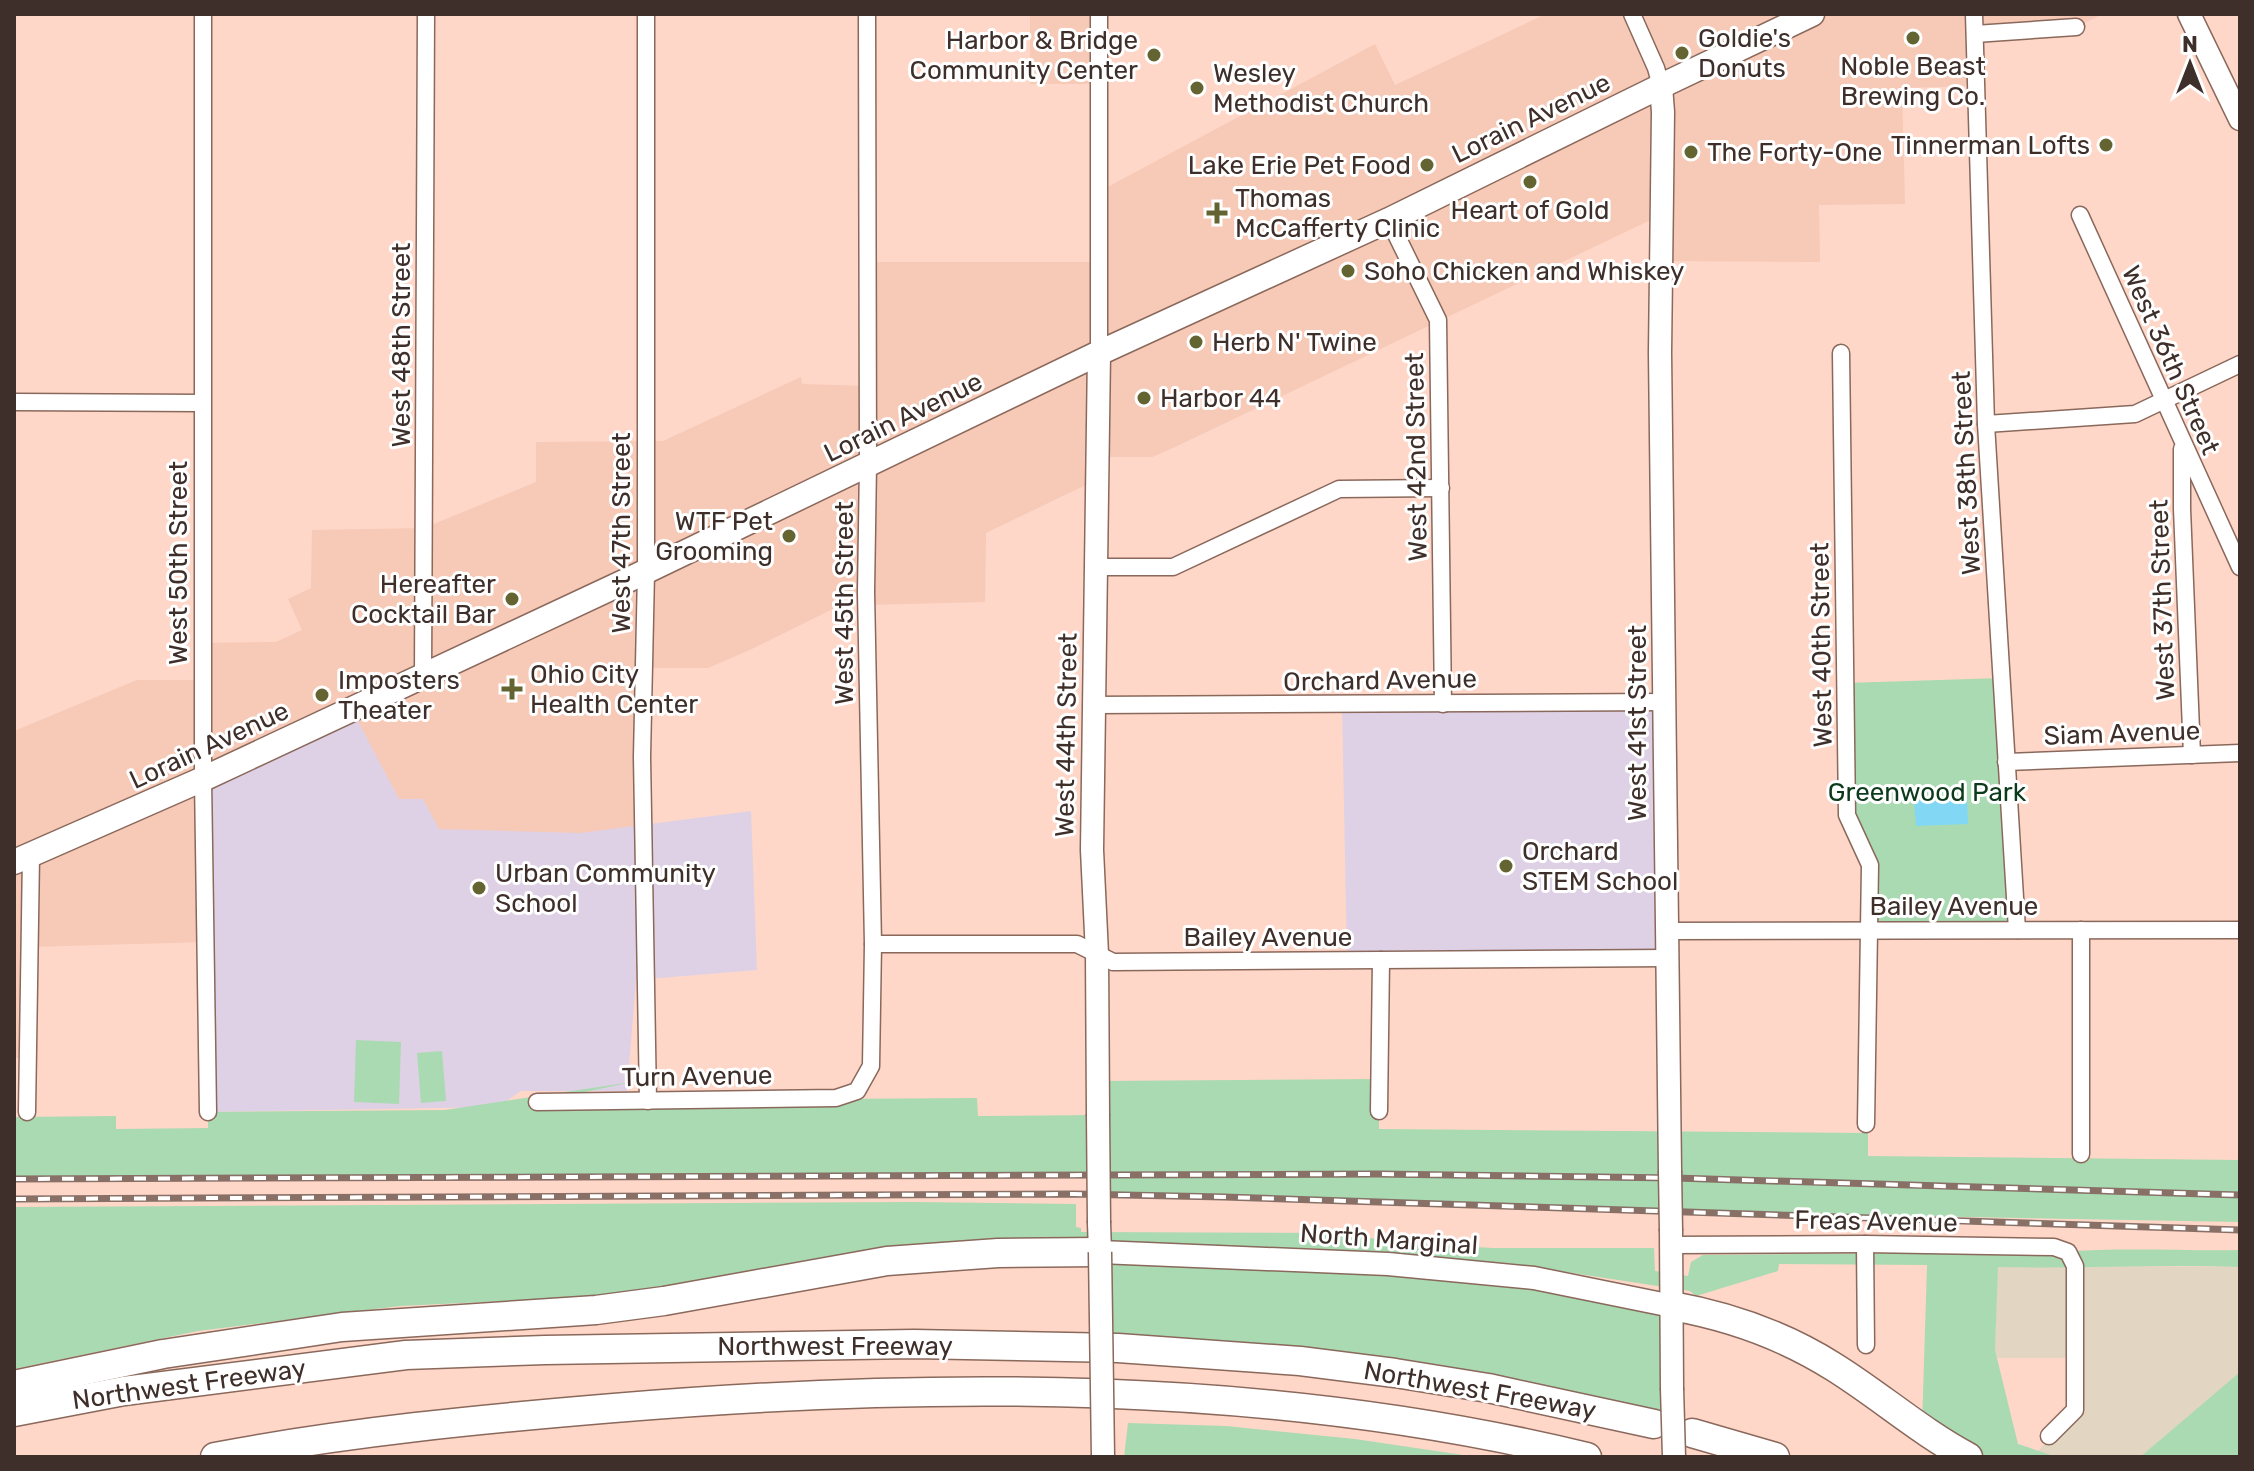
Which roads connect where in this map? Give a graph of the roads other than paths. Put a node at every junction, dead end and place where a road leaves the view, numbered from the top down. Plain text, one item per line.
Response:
1 (203, 14) edge
2 (426, 14) edge
3 (646, 14) edge
4 (867, 14) edge
5 (1099, 14) edge
6 (1632, 14) edge
7 (1812, 14) edge
8 (1974, 14) edge
9 (2189, 14) edge
10 (2076, 27) dead end
11 (1975, 34) junction
12 (1661, 86) junction
13 (2240, 119) edge
14 (2080, 215) dead end
15 (1389, 220) junction
16 (1099, 353) junction
17 (1841, 353) dead end
18 (2240, 364) edge
19 (2165, 400) junction
20 (14, 402) edge
21 (202, 403) junction
22 (1986, 424) junction
23 (2182, 443) junction
24 (868, 464) junction
25 (1441, 488) junction
26 (1096, 567) junction
27 (2240, 567) edge
28 (646, 572) junction
29 (423, 676) junction
30 (1666, 702) junction
31 (1443, 704) junction
32 (1094, 705) junction
33 (2240, 753) edge
34 (2192, 755) junction
35 (2006, 762) junction
36 (203, 779) junction
37 (23, 859) edge
38 (1871, 930) junction
39 (2017, 930) junction
40 (2081, 930) junction
41 (2240, 930) edge
42 (1667, 931) junction
43 (873, 944) junction
44 (1097, 954) junction
45 (1667, 958) junction
46 (1381, 960) junction
47 (857, 1091) joint
48 (648, 1101) junction
49 (537, 1102) dead end
50 (1379, 1111) dead end
51 (27, 1112) dead end
52 (208, 1112) dead end
53 (1866, 1124) dead end
54 (2081, 1154) dead end
55 (1671, 1238) junction
56 (1865, 1244) junction
57 (1100, 1252) junction
58 (1672, 1306) junction
59 (1866, 1345) dead end
60 (14, 1385) edge
61 (14, 1412) edge
62 (1654, 1424) dead end
63 (1692, 1433) dead end
64 (2049, 1436) dead end
65 (215, 1457) edge
66 (1103, 1457) edge
67 (1587, 1457) edge
68 (1674, 1457) edge
69 (1775, 1457) edge
70 (1968, 1457) edge

1 - 21 street, West 50th Street
2 - 29 street, West 48th Street
3 - 28 street, West 47th Street
4 - 24 street, West 45th Street
5 - 16 street, West 44th Street
6 - 12 street
7 - 12 main road, Lorain Avenue
8 - 11 street, West 38th Street
9 - 13 street
10 - 11 street
11 - 22 street, West 38th Street
12 - 15 main road, Lorain Avenue
12 - 30 street, West 41st Street
14 - 19 street, West 36th Street
15 - 16 main road, Lorain Avenue
15 - 25 street, West 42nd Street
16 - 24 main road, Lorain Avenue
16 - 26 street, West 44th Street
17 - 38 street, West 40th Street
18 - 19 street
19 - 22 street
19 - 23 street, West 36th Street
20 - 21 street
21 - 36 street, West 50th Street
22 - 35 street, West 38th Street
23 - 27 street, West 36th Street
23 - 34 street, West 37th Street
24 - 28 main road, Lorain Avenue
24 - 43 street, West 45th Street
25 - 26 street
25 - 31 street, West 42nd Street
26 - 32 street, West 44th Street
28 - 29 main road, Lorain Avenue
28 - 48 street, West 47th Street
29 - 36 main road, Lorain Avenue
30 - 31 street, Orchard Avenue
30 - 42 street, West 41st Street
31 - 32 street, Orchard Avenue
32 - 44 street, West 44th Street
33 - 34 street, Siam Avenue
34 - 35 street, Siam Avenue
35 - 39 street, West 38th Street
36 - 37 main road, Lorain Avenue
36 - 52 street, West 50th Street
37 - 51 street
38 - 39 street, Bailey Avenue
38 - 42 street, Bailey Avenue
38 - 53 street, West 40th Street
39 - 40 street, Bailey Avenue
40 - 41 street, Bailey Avenue
40 - 54 street
42 - 45 street, West 41st Street
43 - 44 street, Bailey Avenue
43 - 47 street, West 45th Street
44 - 46 street, Bailey Avenue
44 - 57 street, West 44th Street, bridge
45 - 46 street, Bailey Avenue
45 - 55 street, West 41st Street, bridge
46 - 50 street
47 - 48 street, Turn Avenue
48 - 49 street, Turn Avenue
55 - 56 street, Freas Avenue
55 - 58 street, West 41st Street
56 - 59 street
56 - 64 street, Freas Avenue
57 - 58 street, North Marginal
57 - 60 highway
57 - 66 street, West 44th Street, bridge
58 - 68 street, West 41st Street, bridge
58 - 70 highway
61 - 62 highway, Northwest Freeway
63 - 69 highway
65 - 67 highway, Northwest Freeway

